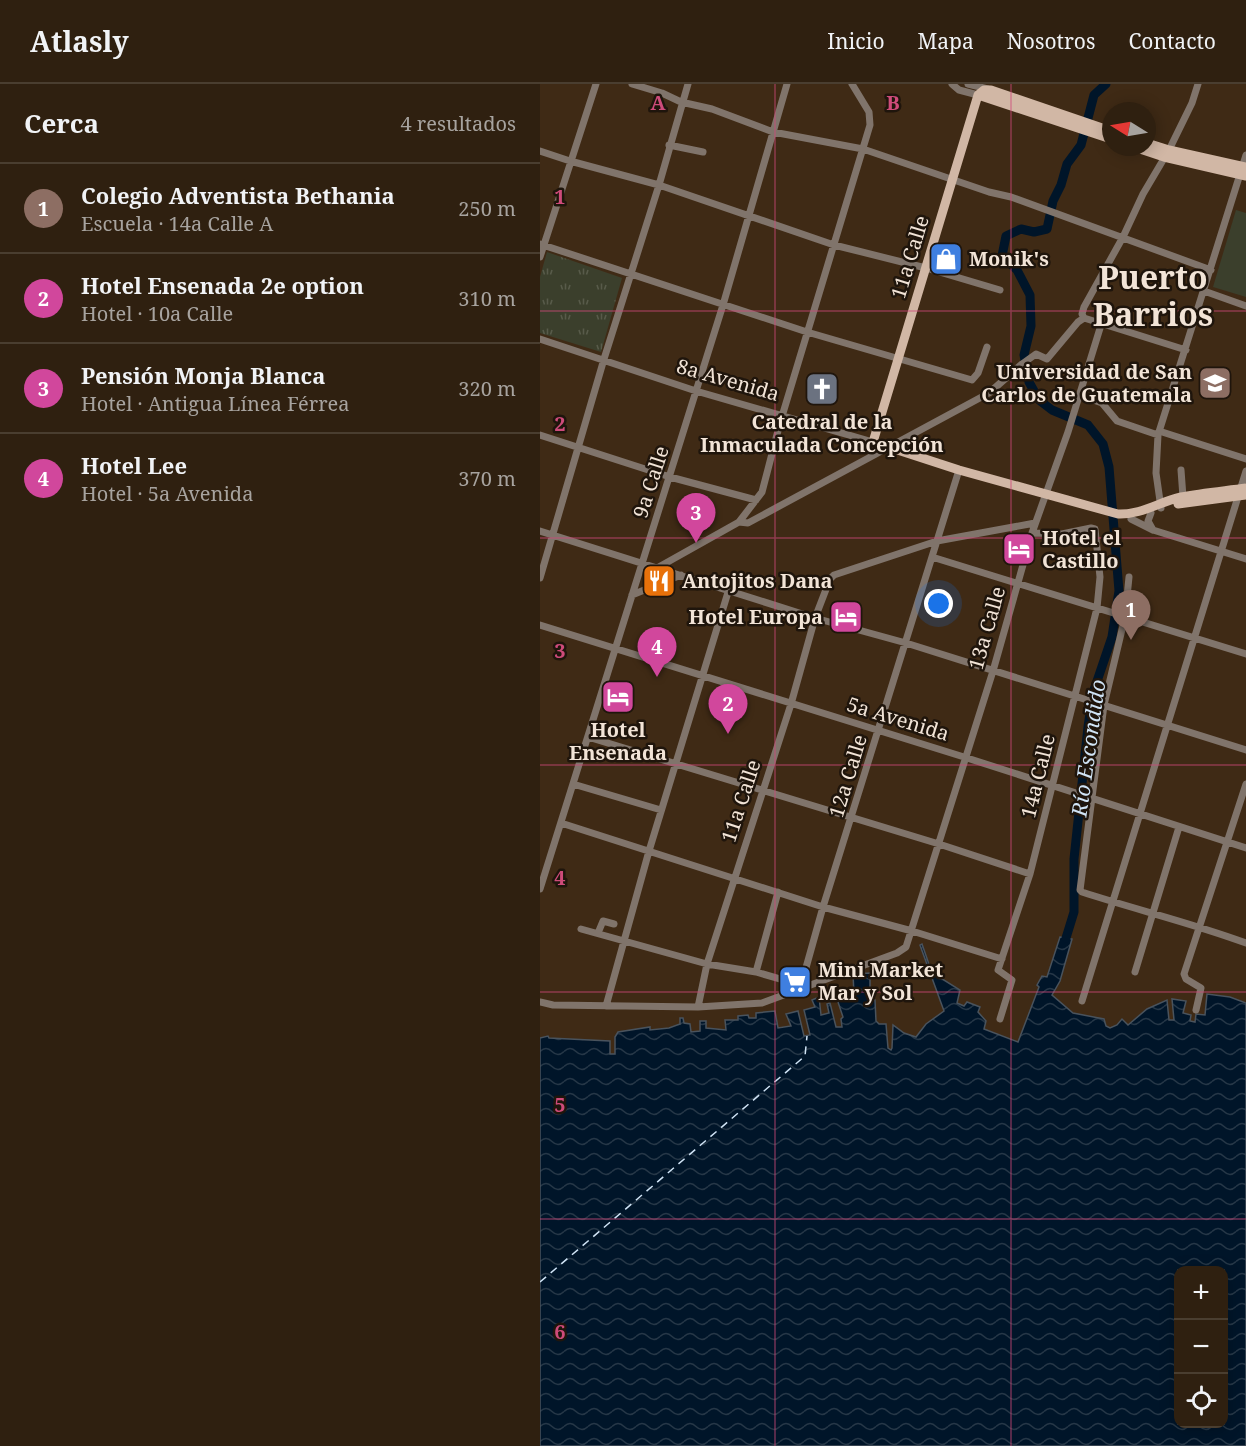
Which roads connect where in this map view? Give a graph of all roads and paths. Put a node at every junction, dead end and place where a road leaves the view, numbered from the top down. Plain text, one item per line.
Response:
1 (596, 84) edge
2 (632, 84) edge
3 (688, 84) edge
4 (787, 84) edge
5 (852, 84) edge
6 (952, 84) edge
7 (968, 84) edge
8 (1197, 87) edge
9 (980, 90) edge
10 (681, 102) junction
11 (1087, 127) junction
12 (1102, 130) edge
13 (773, 132) junction
14 (1102, 134) edge
15 (669, 145) junction
16 (1156, 148) edge
17 (863, 149) junction
18 (540, 151) edge
19 (703, 152) dead end
20 (1156, 152) edge
21 (1166, 154) junction
22 (1246, 155) edge
23 (570, 161) junction
24 (1244, 171) edge
25 (952, 180) junction
26 (659, 185) junction
27 (749, 215) junction
28 (1123, 237) junction
29 (542, 245) edge
30 (834, 245) junction
31 (540, 257) edge
32 (927, 268) junction
33 (1211, 270) junction
34 (632, 274) junction
35 (1000, 290) dead end
36 (1204, 291) junction
37 (723, 305) junction
38 (1246, 306) edge
39 (1084, 318) junction
40 (1101, 325) junction
41 (807, 332) junction
42 (540, 339) edge
43 (987, 347) dead end
44 (1186, 350) junction
45 (604, 359) junction
46 (898, 359) junction
47 (696, 391) junction
48 (1079, 397) junction
49 (783, 414) junction
50 (1159, 433) junction
51 (540, 435) edge
52 (873, 442) junction
53 (579, 446) junction
54 (889, 446) junction
55 (1246, 459) edge
56 (959, 470) junction
57 (1181, 470) dead end
58 (1246, 471) edge
59 (670, 477) junction
60 (1243, 492) edge
61 (1044, 495) junction
62 (1184, 497) junction
63 (756, 500) junction
64 (1160, 506) junction
65 (1151, 513) junction
66 (1118, 516) junction
67 (1131, 519) junction
68 (739, 522) junction
69 (1035, 523) junction
70 (1153, 530) junction
71 (540, 531) edge
72 (1032, 533) junction
73 (553, 535) junction
74 (937, 541) junction
75 (1221, 551) junction
76 (932, 557) junction
77 (1246, 559) edge
78 (642, 563) junction
79 (657, 568) junction
80 (681, 575) junction
81 (1129, 577) dead end
82 (540, 578) edge
83 (1017, 584) junction
84 (729, 589) junction
85 (632, 595) junction
86 (1097, 608) junction
87 (1123, 616) junction
88 (815, 618) junction
89 (540, 626) edge
90 (1193, 637) junction
91 (906, 643) junction
92 (615, 650) junction
93 (1246, 654) edge
94 (993, 671) junction
95 (702, 677) junction
96 (1077, 697) junction
97 (791, 704) junction
98 (1103, 705) junction
99 (1167, 725) junction
100 (879, 731) junction
101 (588, 737) junction
102 (1246, 750) edge
103 (964, 757) junction
104 (676, 764) junction
105 (573, 783) junction
106 (1246, 784) edge
107 (1052, 786) junction
108 (764, 791) junction
109 (1090, 798) junction
110 (661, 810) junction
111 (1140, 815) junction
112 (852, 818) junction
113 (561, 824) junction
114 (1179, 827) junction
115 (1228, 842) junction
116 (939, 844) junction
117 (1246, 848) edge
118 (649, 850) junction
119 (1030, 874) junction
120 (735, 880) junction
121 (540, 889) edge
122 (778, 892) junction
123 (1113, 902) junction
124 (823, 907) junction
125 (1152, 912) junction
126 (614, 924) dead end
127 (1201, 926) junction
128 (580, 929) dead end
129 (912, 930) junction
130 (598, 933) junction
131 (624, 942) junction
132 (1246, 943) edge
133 (1002, 959) junction
134 (708, 964) junction
135 (756, 972) junction
136 (1135, 972) dead end
137 (801, 987) junction
138 (1082, 1001) dead end
139 (540, 1002) edge
140 (606, 1006) junction
141 (698, 1007) junction
142 (1196, 1010) dead end
143 (1000, 1019) dead end

1 - 23 street
2 - 10 street
3 - 10 street
4 - 13 street, 9a Calle
5 - 17 street
6 - 9 street
7 - 9 street
8 - 21 street
9 - 11 main road
9 - 25 main road, 11a Calle
10 - 13 street
10 - 15 street
11 - 12 main road
11 - 14 main road
13 - 17 street
13 - 27 street, 9a Calle
15 - 19 street
15 - 26 street
16 - 21 main road
17 - 25 street
17 - 30 street
18 - 23 street
20 - 21 main road
21 - 24 main road
21 - 28 street
22 - 24 street
23 - 26 street
23 - 29 street
24 - 33 street
25 - 28 street
25 - 32 main road, 11a Calle
26 - 27 street
26 - 34 street
27 - 30 street
27 - 37 street, 9a Calle
28 - 33 street
28 - 39 street
29 - 31 street
29 - 34 street
30 - 32 street
30 - 41 street
32 - 35 street
32 - 46 main road, 11a Calle
33 - 36 street
34 - 37 street
34 - 45 street
36 - 38 street
36 - 44 street
37 - 41 street
37 - 47 street, 9a Calle
39 - 40 street
39 - 54 street
40 - 44 street
40 - 48 street, 13a Calle
41 - 46 street
41 - 49 street
42 - 45 street, 8a Avenida
43 - 46 street
44 - 50 street
45 - 47 street, 8a Avenida
45 - 53 street
46 - 52 main road, 11a Calle
47 - 49 street, 8a Avenida
47 - 59 street, 9a Calle
48 - 50 street
48 - 61 street, 13a Calle
49 - 52 street, 8a Avenida
49 - 63 street
50 - 55 street
50 - 64 street
51 - 53 street
52 - 54 main road, 8a Avenida
53 - 59 street
53 - 73 street
54 - 56 main road, 8a Avenida
54 - 68 street
56 - 61 main road, 8a Avenida
56 - 74 street, 12a Calle
57 - 62 street
58 - 60 street
59 - 63 street
59 - 78 street, 9a Calle
60 - 62 main road
60 - 64 main road
60 - 75 street
61 - 66 main road, 8a Avenida
61 - 69 street, 13a Calle
62 - 64 main road
63 - 68 street
64 - 65 main road, 8a Avenida
64 - 66 main road, 8a Avenida
65 - 67 main road, 8a Avenida
65 - 70 street
66 - 67 main road, 8a Avenida
67 - 70 street, 8a Avenida
68 - 79 street
69 - 72 street, 13a Calle
69 - 74 street
70 - 75 street, 8a Avenida
71 - 73 street
72 - 83 street, 13a Calle
72 - 86 street, 14a Calle
73 - 78 street
73 - 82 street
74 - 76 street, 12a Calle
74 - 88 street, 11a Calle
75 - 77 street, 8a Avenida
75 - 90 street
76 - 83 street
76 - 91 street, 12a Calle
78 - 79 street
78 - 85 street, 9a Calle
79 - 80 street
80 - 84 street
80 - 85 street
81 - 87 street
83 - 86 street
83 - 94 street, 13a Calle
84 - 88 street
84 - 95 street
85 - 92 street, 9a Calle
86 - 87 street
86 - 96 street, 14a Calle
87 - 90 street
87 - 98 street
88 - 91 street
88 - 97 street, 11a Calle
89 - 92 street, 5a Avenida
90 - 93 street
90 - 99 street
91 - 94 street
91 - 100 street, 12a Calle
92 - 95 street, 5a Avenida
92 - 101 street, 9a Calle
94 - 96 street
94 - 103 street, 13a Calle
95 - 97 street, 5a Avenida
95 - 104 street
96 - 98 street
96 - 107 street, 14a Calle
97 - 100 street, 5a Avenida
97 - 108 street, 11a Calle
98 - 99 street
98 - 109 street
99 - 102 street
99 - 111 street
100 - 103 street, 5a Avenida
100 - 112 street, 12a Calle
101 - 104 street
101 - 105 street, 9a Calle
103 - 107 street, 5a Avenida
103 - 116 street, 13a Calle
104 - 108 street
104 - 110 street
105 - 110 street
105 - 113 street, 9a Calle
106 - 115 street
107 - 109 street, 5a Avenida
107 - 119 street, 14a Calle
108 - 112 street
108 - 120 street, 11a Calle
109 - 111 street, 5a Avenida
109 - 123 street
110 - 118 street
111 - 114 street, 5a Avenida
111 - 123 street
112 - 116 street
112 - 124 street, 12a Calle
113 - 118 street
113 - 121 street, 9a Calle
114 - 115 street, 5a Avenida
114 - 125 street
115 - 117 street, 5a Avenida
115 - 127 street
116 - 119 street
116 - 129 street, 13a Calle
118 - 120 street
118 - 131 street
119 - 133 street, 14a Calle
120 - 122 street
120 - 134 street, 11a Calle
122 - 124 street
122 - 135 street
123 - 125 street
123 - 138 street
124 - 129 street
124 - 137 street, 12a Calle
125 - 127 street
125 - 136 street
126 - 130 street
127 - 132 street
127 - 142 street
128 - 130 street
129 - 133 street
129 - 137 street, 13a Calle
130 - 131 street
131 - 134 street
131 - 140 street
133 - 143 street
134 - 135 street
134 - 141 street, 11a Calle
135 - 137 street
137 - 141 street
139 - 140 street
140 - 141 street

